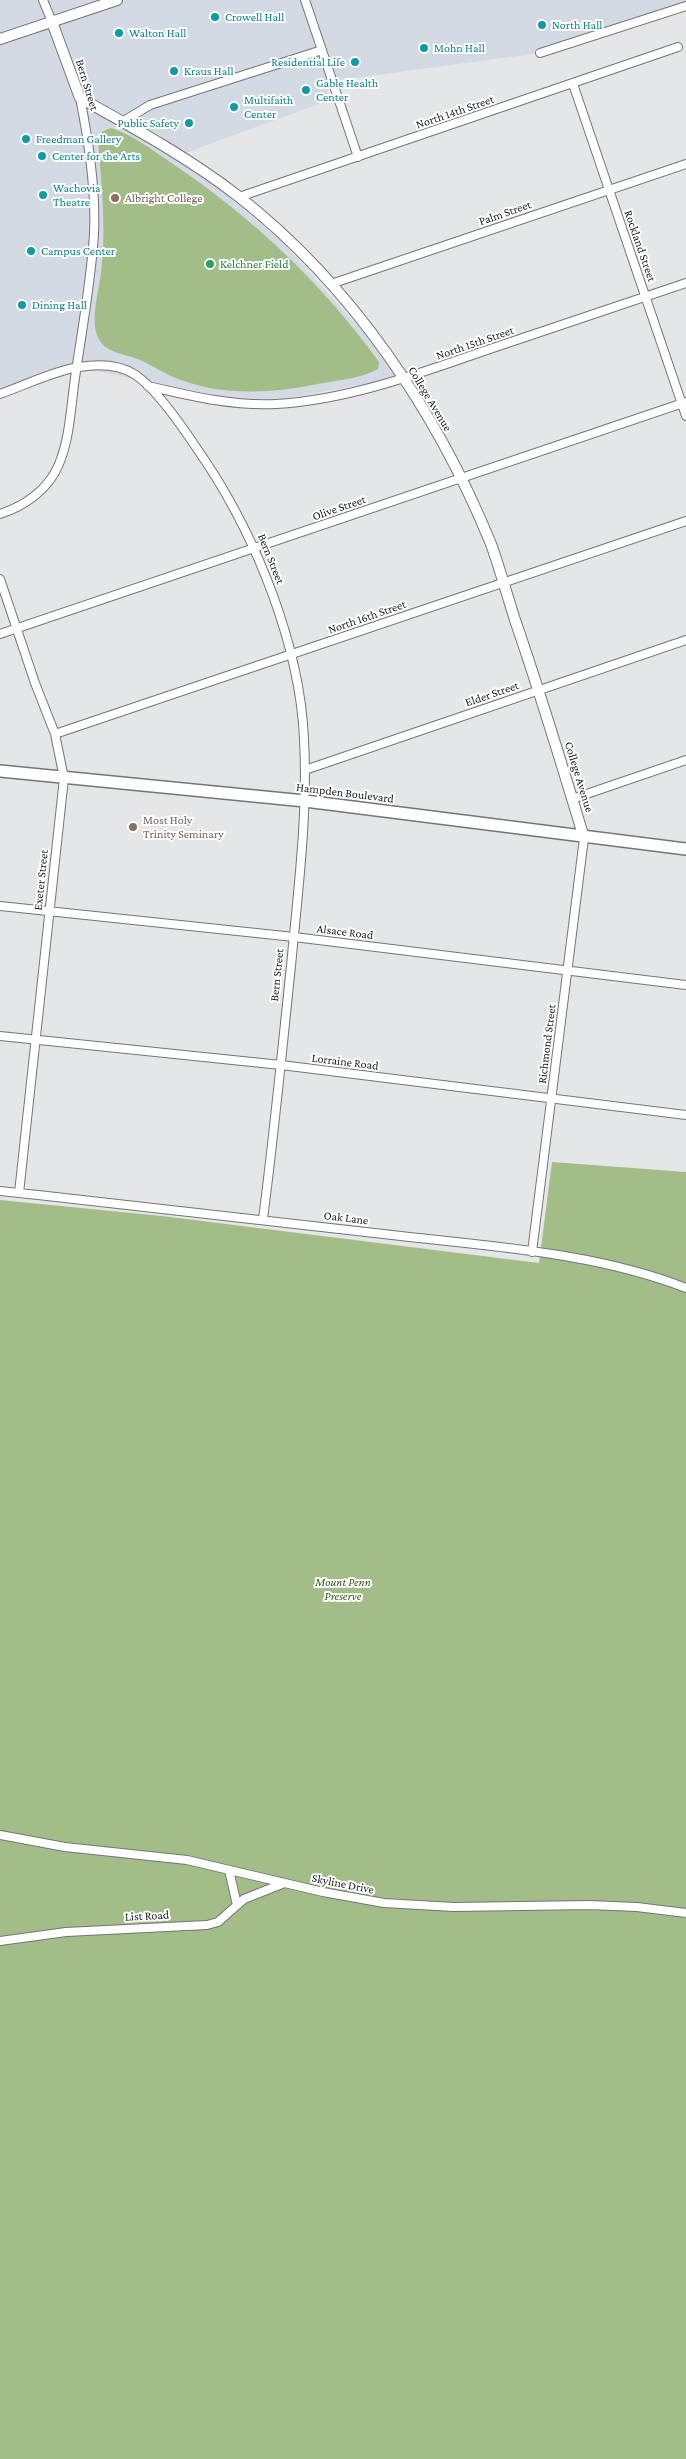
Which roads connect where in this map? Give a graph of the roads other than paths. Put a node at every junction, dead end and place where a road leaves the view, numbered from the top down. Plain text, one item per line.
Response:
1 (43, 0) edge
2 (117, 0) edge
3 (305, 0) edge
4 (686, 6) edge
5 (52, 22) junction
6 (0, 40) edge
7 (678, 47) dead end
8 (322, 50) junction
9 (540, 53) dead end
10 (573, 84) junction
11 (80, 98) junction
12 (122, 122) junction
13 (358, 157) junction
14 (686, 164) edge
15 (610, 190) junction
16 (239, 197) junction
17 (686, 283) edge
18 (331, 284) junction
19 (646, 297) junction
20 (77, 367) junction
21 (403, 377) junction
22 (148, 386) junction
23 (0, 394) edge
24 (684, 403) edge
25 (686, 416) edge
26 (462, 478) junction
27 (0, 514) edge
28 (686, 521) edge
29 (254, 548) junction
30 (0, 579) edge
31 (503, 583) junction
32 (17, 628) junction
33 (0, 634) edge
34 (686, 640) edge
35 (290, 655) junction
36 (539, 690) junction
37 (55, 734) junction
38 (686, 760) edge
39 (304, 770) junction
40 (0, 772) edge
41 (64, 778) junction
42 (572, 799) junction
43 (305, 801) junction
44 (584, 838) junction
45 (686, 849) edge
46 (0, 906) edge
47 (49, 911) junction
48 (294, 936) junction
49 (568, 971) junction
50 (686, 985) edge
51 (0, 1036) edge
52 (34, 1040) junction
53 (281, 1065) junction
54 (552, 1100) junction
55 (686, 1116) edge
56 (0, 1191) edge
57 (19, 1193) junction
58 (263, 1219) junction
59 (532, 1252) junction
60 (686, 1288) edge
61 (0, 1835) edge
62 (229, 1870) junction
63 (284, 1883) junction
64 (237, 1905) junction
65 (686, 1913) edge
66 (0, 1941) edge

1 - 5 street, Bern Street
2 - 5 street
3 - 8 street
4 - 9 street
5 - 6 street
5 - 11 street, Bern Street
7 - 10 street, North 14th Street
8 - 12 street
8 - 13 street
10 - 13 street, North 14th Street
10 - 15 street, Rockland Street
11 - 12 street, College Avenue
11 - 20 street, Bern Street
12 - 16 street, College Avenue
13 - 16 street, North 14th Street
14 - 15 street, Palm Street
15 - 18 street, Palm Street
15 - 19 street, Rockland Street
16 - 18 street, College Avenue
17 - 19 street, North 15th Street
18 - 21 street, College Avenue
19 - 21 street, North 15th Street
19 - 24 street, Rockland Street
20 - 22 street, Bern Street
20 - 23 street
20 - 27 street
21 - 22 street, North 15th Street
21 - 26 street, College Avenue
22 - 29 street, Bern Street
24 - 25 street, Rockland Street
24 - 26 street, Olive Street
26 - 29 street, Olive Street
26 - 31 street, College Avenue
28 - 31 street, North 16th Street
29 - 32 street, Olive Street
29 - 35 street, Bern Street
30 - 32 street, Exeter Street
31 - 35 street, North 16th Street
31 - 36 street, College Avenue
32 - 33 street, Olive Street
32 - 37 street, Exeter Street
34 - 36 street, Elder Street
35 - 37 street, North 16th Street
35 - 39 street, Bern Street
36 - 39 street, Elder Street
36 - 42 street, College Avenue
37 - 41 street, Exeter Street
38 - 42 street
39 - 43 street, Bern Street
40 - 41 main road, Hampden Boulevard
41 - 43 main road, Hampden Boulevard
41 - 47 street, Exeter Street
42 - 44 street, College Avenue
43 - 44 main road, Hampden Boulevard
43 - 48 street, Bern Street
44 - 45 main road, Hampden Boulevard
44 - 49 street, Richmond Street
46 - 47 street, Alsace Road
47 - 48 street, Alsace Road
47 - 52 street, Exeter Street
48 - 49 street, Alsace Road
48 - 53 street, Bern Street
49 - 50 street, Alsace Road
49 - 54 street, Richmond Street
51 - 52 street, Lorraine Road
52 - 53 street, Lorraine Road
52 - 57 street, Exeter Street
53 - 54 street, Lorraine Road
53 - 58 street, Bern Street
54 - 55 street, Lorraine Road
54 - 59 street, Richmond Street
56 - 57 street, Oak Lane
57 - 58 street, Oak Lane
58 - 59 street, Oak Lane
59 - 60 street, Oak Lane
61 - 62 street, Skyline Drive
62 - 63 street, Skyline Drive
62 - 64 street
63 - 64 street, List Road
63 - 65 street, Skyline Drive
64 - 66 street, List Road

